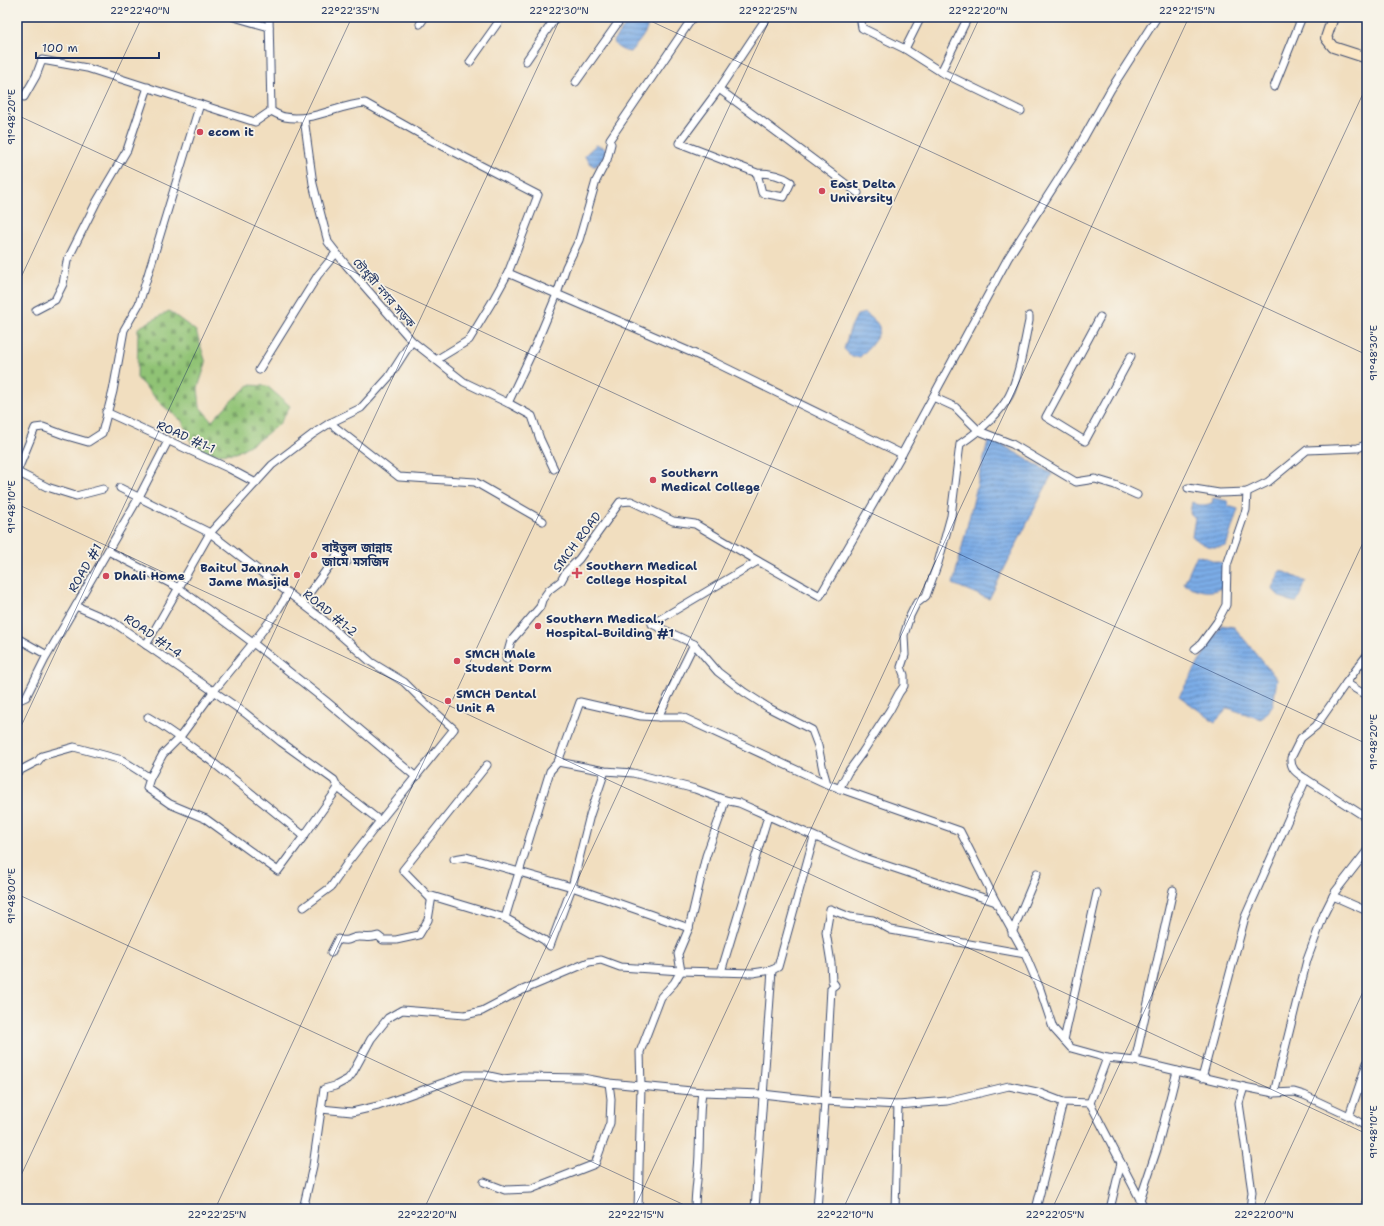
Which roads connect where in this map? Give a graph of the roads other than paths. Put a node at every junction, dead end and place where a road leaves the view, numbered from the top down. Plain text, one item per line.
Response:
1 (234, 17) edge
2 (269, 17) edge
3 (425, 17) edge
4 (502, 17) edge
5 (556, 17) edge
6 (622, 17) edge
7 (693, 17) edge
8 (767, 17) edge
9 (863, 17) edge
10 (921, 17) edge
11 (968, 17) edge
12 (1157, 17) edge
13 (1302, 17) edge
14 (1334, 17) edge
15 (420, 24) dead end
16 (269, 27) junction
17 (905, 49) junction
18 (1367, 58) edge
19 (526, 61) dead end
20 (470, 62) dead end
21 (941, 72) junction
22 (576, 82) dead end
23 (148, 87) junction
24 (1274, 87) dead end
25 (719, 89) junction
26 (17, 95) edge
27 (200, 104) junction
28 (270, 111) junction
29 (1021, 111) dead end
30 (304, 118) junction
31 (757, 173) junction
32 (858, 193) dead end
33 (336, 253) junction
34 (508, 273) junction
35 (557, 294) junction
36 (36, 310) dead end
37 (1029, 316) dead end
38 (1100, 316) dead end
39 (412, 341) junction
40 (1130, 356) dead end
41 (436, 360) junction
42 (259, 370) dead end
43 (933, 397) junction
44 (508, 403) junction
45 (106, 412) junction
46 (330, 423) junction
47 (979, 431) junction
48 (168, 441) junction
49 (1367, 444) edge
50 (902, 454) junction
51 (554, 469) dead end
52 (17, 472) edge
53 (256, 483) junction
54 (120, 488) dead end
55 (1188, 488) dead end
56 (103, 489) dead end
57 (1247, 492) junction
58 (1137, 495) dead end
59 (139, 497) junction
60 (542, 521) dead end
61 (210, 533) junction
62 (108, 551) junction
63 (758, 561) junction
64 (347, 562) dead end
65 (179, 588) junction
66 (288, 593) junction
67 (302, 603) junction
68 (76, 606) junction
69 (17, 638) edge
70 (253, 643) junction
71 (694, 644) junction
72 (146, 645) junction
73 (1195, 649) dead end
74 (47, 655) junction
75 (1367, 655) edge
76 (506, 658) dead end
77 (1346, 683) junction
78 (213, 692) junction
79 (1367, 696) edge
80 (17, 701) edge
81 (148, 717) dead end
82 (659, 717) junction
83 (180, 737) junction
84 (558, 762) junction
85 (488, 765) dead end
86 (605, 771) junction
87 (17, 772) edge
88 (416, 777) junction
89 (150, 778) junction
90 (1306, 779) junction
91 (827, 784) junction
92 (338, 788) junction
93 (839, 788) junction
94 (724, 800) junction
95 (768, 816) junction
96 (1367, 818) edge
97 (380, 821) junction
98 (304, 836) junction
99 (814, 836) junction
100 (1367, 851) edge
101 (454, 859) dead end
102 (518, 872) junction
103 (1037, 873) dead end
104 (572, 887) junction
105 (1173, 890) dead end
106 (1097, 893) dead end
107 (1333, 896) junction
108 (431, 899) junction
109 (996, 902) junction
110 (304, 907) dead end
111 (1367, 911) edge
112 (505, 918) junction
113 (689, 928) junction
114 (1012, 933) junction
115 (331, 953) dead end
116 (1024, 954) junction
117 (681, 970) junction
118 (772, 970) junction
119 (721, 972) junction
120 (1064, 1040) junction
121 (1107, 1058) junction
122 (1135, 1061) junction
123 (1367, 1063) edge
124 (1177, 1071) junction
125 (1202, 1078) junction
126 (609, 1083) junction
127 (642, 1086) junction
128 (1244, 1087) junction
129 (702, 1092) junction
130 (1274, 1093) junction
131 (762, 1094) junction
132 (825, 1101) junction
133 (1064, 1102) junction
134 (1090, 1103) junction
135 (898, 1105) junction
136 (321, 1109) junction
137 (1349, 1116) junction
138 (1367, 1127) edge
139 (1121, 1163) junction
140 (484, 1182) dead end
141 (1140, 1200) junction
142 (1367, 1201) edge
143 (303, 1209) edge
144 (638, 1209) edge
145 (695, 1209) edge
146 (755, 1209) edge
147 (816, 1209) edge
148 (895, 1209) edge
149 (1036, 1209) edge
150 (1110, 1209) edge
151 (1145, 1209) edge
152 (1250, 1209) edge
153 (1364, 1209) edge

1 - 16 street
2 - 16 street
3 - 15 street
4 - 20 street
5 - 19 street
6 - 22 street
7 - 35 street
8 - 25 street
9 - 17 street
10 - 17 street
11 - 21 street
12 - 43 street
13 - 24 street
14 - 18 main road
16 - 28 street
17 - 21 street
21 - 29 street
23 - 26 street
23 - 27 street
23 - 36 street
25 - 31 street
25 - 32 street
27 - 28 street
27 - 45 street
28 - 30 street
30 - 33 street, চৌধুরী নগর সড়ক
30 - 34 street
31 - 31 street
33 - 39 street, চৌধুরী নগর সড়ক
33 - 42 street
34 - 35 street
34 - 41 street
35 - 44 street
35 - 50 street
37 - 47 street
38 - 40 street
39 - 41 street
39 - 46 street, চৌধুরী নগর সড়ক
41 - 44 street
43 - 47 street
43 - 50 street
44 - 51 street
45 - 48 street, ROAD #1-1
45 - 52 street
46 - 53 street, চৌধুরী নগর সড়ক
46 - 60 street
47 - 58 street
47 - 93 street
48 - 53 street, ROAD #1-1
48 - 59 street, ROAD #1
49 - 57 street
50 - 63 street
52 - 56 street
53 - 61 street, চৌধুরী নগর সড়ক
54 - 59 street
55 - 57 street
57 - 73 street
59 - 61 street
59 - 62 street, ROAD #1
61 - 65 street, চৌধুরী নগর সড়ক
61 - 66 street
62 - 65 street
62 - 68 street, ROAD #1
63 - 71 street
63 - 76 street, SMCH ROAD
64 - 67 street
65 - 70 street
65 - 72 street, চৌধুরী নগর সড়ক
66 - 67 street, ROAD #1-2
66 - 70 street, ROAD #1-2
67 - 88 street, ROAD #1-2
68 - 72 street, ROAD #1-4
68 - 74 street, ROAD #1
69 - 74 street
70 - 78 street, ROAD #1-2
70 - 88 street
71 - 82 street
71 - 91 street
72 - 78 street, ROAD #1-4
74 - 80 street, ROAD #1
75 - 77 street
77 - 79 street
77 - 90 street
78 - 83 street, ROAD #1-2
78 - 92 street, ROAD #1-4
81 - 83 street
82 - 84 street
82 - 91 street
83 - 89 street, ROAD #1-2
83 - 98 street
84 - 86 street
84 - 102 street
85 - 108 street
86 - 94 street
86 - 104 street
87 - 89 street
88 - 97 street
89 - 98 street
90 - 96 street
90 - 125 street
91 - 93 street
92 - 97 street, ROAD #1-4
92 - 98 street
93 - 109 street
94 - 95 street
94 - 113 street
95 - 99 street
95 - 119 street
97 - 110 street
99 - 109 street
99 - 118 street
100 - 107 street
101 - 102 street
102 - 104 street
102 - 112 street
103 - 114 street
104 - 112 street
104 - 113 street
105 - 122 street
106 - 120 street
107 - 111 street
107 - 130 street
108 - 112 street
108 - 115 street
109 - 114 street
113 - 117 street
114 - 116 street
116 - 120 street
116 - 132 street
117 - 119 street
117 - 127 street
117 - 136 street
118 - 119 street
118 - 131 street
120 - 121 street
121 - 122 street
121 - 134 street
122 - 124 street
123 - 137 street
124 - 125 street
124 - 141 street
125 - 128 street
126 - 127 street
126 - 136 street
126 - 140 street
127 - 129 street
127 - 144 street
128 - 130 street
128 - 152 street
129 - 131 street
129 - 145 street
130 - 137 street
131 - 132 street
131 - 146 street
132 - 135 street
132 - 147 street
133 - 134 street
133 - 135 street
133 - 149 street
134 - 139 street
135 - 148 street
136 - 143 street
137 - 138 street
139 - 141 street
139 - 150 street
141 - 151 street
142 - 153 street

